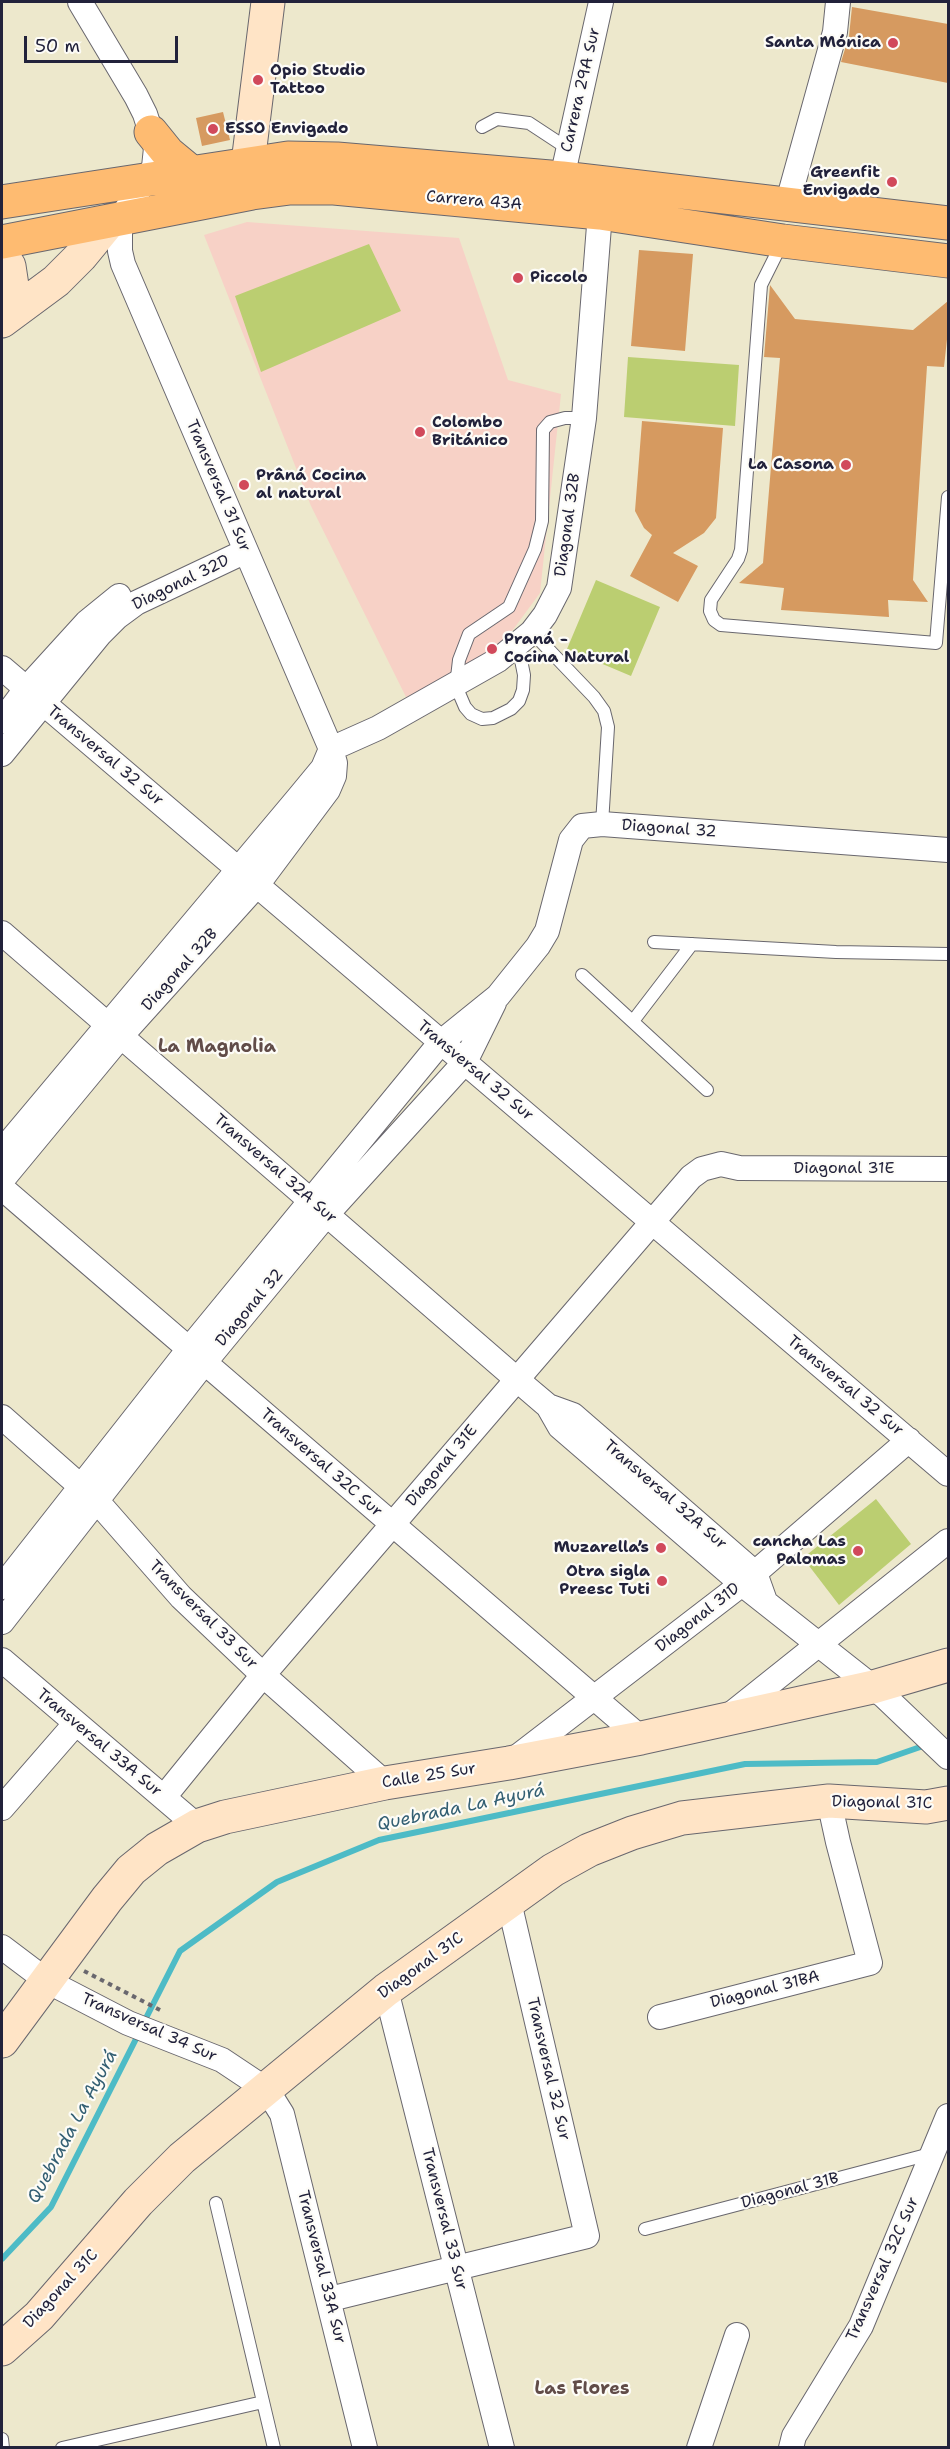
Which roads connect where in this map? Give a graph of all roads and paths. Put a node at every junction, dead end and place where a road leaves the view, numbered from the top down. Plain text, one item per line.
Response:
1 (80, 2) edge
2 (268, 2) edge
3 (601, 2) edge
4 (838, 2) edge
5 (482, 127) dead end
6 (152, 132) junction
7 (565, 163) junction
8 (191, 172) junction
9 (250, 178) junction
10 (143, 182) junction
11 (90, 190) junction
12 (4, 195) edge
13 (787, 205) junction
14 (600, 213) junction
15 (115, 220) junction
16 (948, 222) edge
17 (783, 241) junction
18 (2, 242) edge
19 (2, 257) edge
20 (948, 261) edge
21 (2, 307) edge
22 (2, 321) edge
23 (584, 418) junction
24 (948, 497) edge
25 (242, 544) junction
26 (525, 638) junction
27 (2, 668) edge
28 (456, 686) junction
29 (34, 696) junction
30 (2, 721) edge
31 (331, 749) junction
32 (2, 754) edge
33 (602, 824) junction
34 (948, 850) edge
35 (237, 868) junction
36 (257, 885) junction
37 (2, 933) edge
38 (654, 942) dead end
39 (693, 944) junction
40 (948, 954) edge
41 (582, 975) dead end
42 (498, 996) junction
43 (633, 1021) junction
44 (114, 1030) junction
45 (441, 1042) junction
46 (465, 1062) junction
47 (707, 1090) dead end
48 (2, 1151) edge
49 (948, 1169) edge
50 (2, 1180) edge
51 (2, 1188) edge
52 (319, 1207) junction
53 (657, 1226) junction
54 (197, 1356) junction
55 (522, 1383) junction
56 (2, 1416) edge
57 (909, 1440) junction
58 (948, 1474) edge
59 (88, 1492) junction
60 (398, 1529) junction
61 (948, 1541) edge
62 (748, 1578) junction
63 (2, 1587) edge
64 (2, 1622) edge
65 (820, 1645) junction
66 (2, 1660) edge
67 (948, 1665) edge
68 (269, 1679) junction
69 (881, 1694) junction
70 (595, 1699) junction
71 (725, 1719) junction
72 (76, 1723) junction
73 (641, 1738) junction
74 (948, 1757) edge
75 (509, 1764) junction
76 (386, 1782) junction
77 (829, 1801) junction
78 (948, 1803) edge
79 (2, 1808) edge
80 (178, 1810) junction
81 (509, 1902) junction
82 (2, 1947) edge
83 (61, 1974) junction
84 (111, 1986) dead end
85 (386, 1990) junction
86 (660, 2017) dead end
87 (2, 2041) edge
88 (267, 2090) junction
89 (948, 2116) edge
90 (935, 2152) junction
91 (216, 2203) dead end
92 (645, 2229) dead end
93 (456, 2267) junction
94 (330, 2300) junction
95 (737, 2335) dead end
96 (2, 2349) edge
97 (263, 2402) junction
98 (2, 2439) edge
99 (3, 2448) edge
100 (62, 2448) edge
101 (274, 2448) edge
102 (365, 2448) edge
103 (502, 2448) edge
104 (699, 2448) edge
105 (791, 2448) edge

1 - 6 street
2 - 9 main road
3 - 7 street, Carrera 29A Sur
4 - 13 street
5 - 7 lane
6 - 8 main road
6 - 10 street
7 - 9 main road, Carrera 43A
7 - 13 main road, Carrera 43A
8 - 9 main road, Carrera 43A
8 - 10 main road, Carrera 43A
9 - 14 main road, Carrera 43A
9 - 15 main road, Carrera 43A
10 - 11 main road, Carrera 43A
10 - 15 street
11 - 12 main road, Carrera 43A
11 - 15 street
13 - 16 main road, Carrera 43A
14 - 17 main road, Carrera 43A
14 - 23 street, Diagonal 32B
15 - 18 main road, Carrera 43A
15 - 22 main road
15 - 25 street, Transversal 31 Sur
17 - 20 main road, Carrera 43A
17 - 24 lane
19 - 21 main road
23 - 26 street, Diagonal 32B
23 - 28 lane
25 - 29 street, Diagonal 32D
25 - 31 street, Transversal 31 Sur
26 - 28 street, Diagonal 32B
26 - 28 lane
26 - 33 lane
27 - 29 street, Transversal 32 Sur
28 - 31 street, Diagonal 32B
29 - 30 street, Diagonal 32D
29 - 32 street, Diagonal 32D
29 - 35 street, Transversal 32 Sur
31 - 35 street, Diagonal 32B
31 - 36 street, Diagonal 32B
33 - 34 street, Diagonal 32
33 - 42 street, Diagonal 32
35 - 36 street, Transversal 32 Sur
35 - 44 street, Diagonal 32B
36 - 44 street, Diagonal 32B
36 - 45 street, Transversal 32 Sur
37 - 44 street, Transversal 32A Sur
38 - 39 lane
39 - 40 lane
39 - 43 lane
41 - 43 lane
42 - 45 street, Diagonal 32
42 - 46 street, Diagonal 32
43 - 47 lane
44 - 48 street, Diagonal 32B
44 - 50 street, Diagonal 32B
44 - 52 street, Transversal 32A Sur
45 - 46 street, Transversal 32 Sur
45 - 52 street, Diagonal 32
46 - 52 street, Diagonal 32
46 - 53 street, Transversal 32 Sur
49 - 53 street, Diagonal 31E
51 - 54 street, Transversal 32C Sur
52 - 54 street, Diagonal 32
52 - 55 street, Transversal 32A Sur
53 - 55 street, Diagonal 31E
53 - 57 street, Transversal 32 Sur
54 - 59 street, Diagonal 32
54 - 60 street, Transversal 32C Sur
55 - 60 street, Diagonal 31E
55 - 62 street, Transversal 32A Sur
56 - 59 street, Transversal 33 Sur
57 - 58 street, Transversal 32 Sur
57 - 62 street, Diagonal 31D
59 - 63 street, Diagonal 32
59 - 64 street, Diagonal 32
59 - 68 street, Transversal 33 Sur
60 - 68 street, Diagonal 31E
60 - 70 street, Transversal 32C Sur
61 - 65 street
62 - 65 street, Transversal 32A Sur
62 - 70 street, Diagonal 31D
65 - 69 street, Transversal 32A Sur
65 - 71 street
66 - 72 street, Transversal 33A Sur
67 - 69 main road, Calle 25 Sur
68 - 76 street, Transversal 33 Sur
68 - 80 street, Diagonal 31E
69 - 71 main road, Calle 25 Sur
69 - 74 street, Transversal 32A Sur
70 - 73 street, Transversal 32C Sur
70 - 75 street, Diagonal 31D
71 - 73 main road, Calle 25 Sur
72 - 79 street
72 - 80 street, Transversal 33A Sur
73 - 75 main road, Calle 25 Sur
75 - 76 main road, Calle 25 Sur
76 - 80 main road, Calle 25 Sur
77 - 78 main road, Diagonal 31C
77 - 81 main road, Diagonal 31C
77 - 86 street, Diagonal 31BA
80 - 83 main road, Calle 25 Sur
81 - 85 main road, Diagonal 31C
81 - 93 street, Transversal 32 Sur
82 - 83 street, Transversal 34 Sur
83 - 84 path
83 - 87 main road, Calle 25 Sur
83 - 88 street, Transversal 34 Sur
85 - 88 main road, Diagonal 31C
85 - 93 street, Transversal 33 Sur
88 - 94 street, Transversal 33A Sur
88 - 96 main road, Diagonal 31C
89 - 90 street, Transversal 32C Sur
90 - 92 lane, Diagonal 31B
90 - 105 street, Transversal 32C Sur
91 - 97 lane
93 - 94 street
93 - 103 street, Transversal 33 Sur
94 - 102 street, Transversal 33A Sur
95 - 104 street
97 - 100 lane
97 - 101 lane
98 - 99 lane

